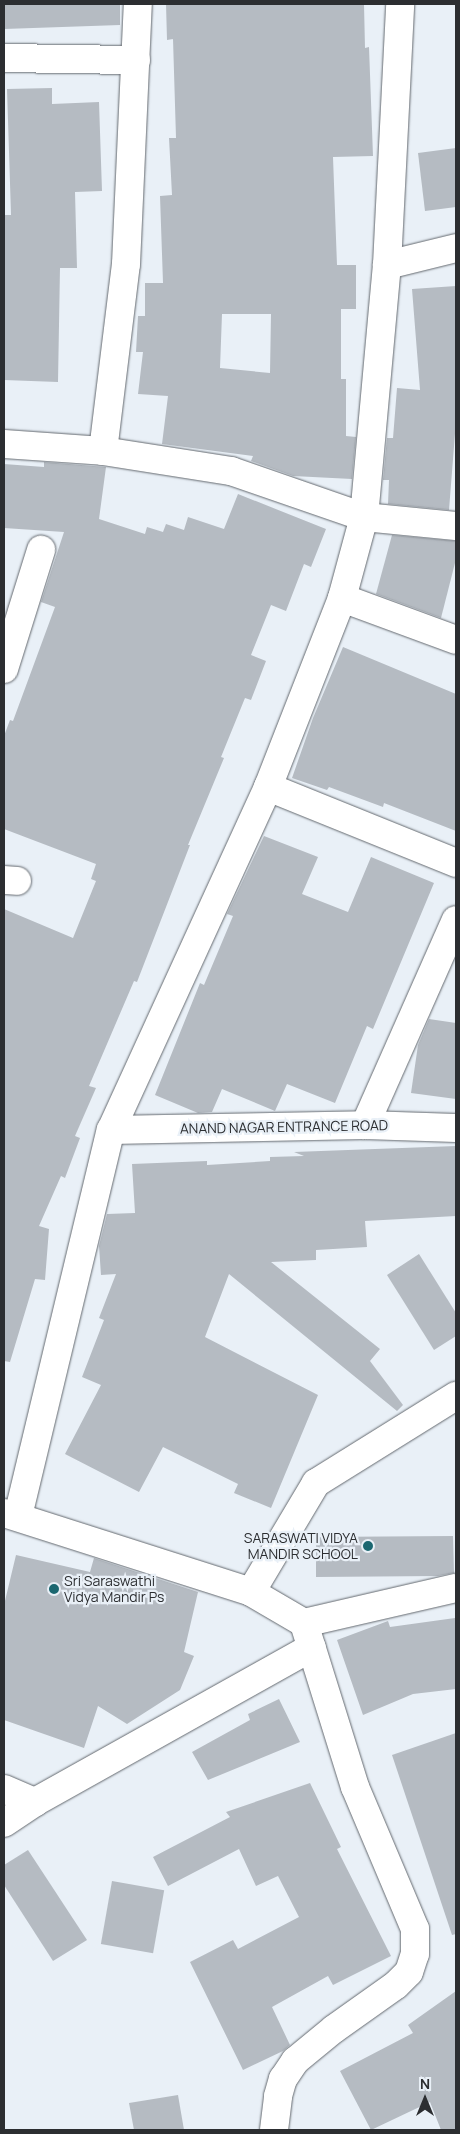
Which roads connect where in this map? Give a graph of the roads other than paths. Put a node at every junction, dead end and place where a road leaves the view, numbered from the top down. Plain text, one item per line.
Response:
1 (138, 4) edge
2 (400, 4) edge
3 (4, 58) edge
4 (136, 60) junction
5 (456, 248) edge
6 (387, 265) junction
7 (4, 444) edge
8 (102, 451) junction
9 (364, 517) junction
10 (456, 526) edge
11 (41, 550) dead end
12 (342, 598) junction
13 (456, 640) edge
14 (4, 669) edge
15 (268, 787) junction
16 (456, 863) edge
17 (456, 920) edge
18 (365, 1125) junction
19 (456, 1128) edge
20 (111, 1130) junction
21 (456, 1396) edge
22 (11, 1514) edge
23 (456, 1588) edge
24 (250, 1592) junction
25 (308, 1635) junction
26 (4, 1789) edge
27 (35, 1802) junction
28 (4, 1823) edge
29 (274, 2130) edge

1 - 4 street
2 - 6 street
3 - 4 street
4 - 8 street
5 - 6 street
6 - 9 street
7 - 8 street
8 - 9 street
9 - 10 street
9 - 12 street
11 - 14 street
12 - 13 street
12 - 15 street
15 - 16 street
15 - 20 street
17 - 18 street
18 - 19 street, ANAND NAGAR ENTRANCE ROAD
18 - 20 street, ANAND NAGAR ENTRANCE ROAD
20 - 22 street
21 - 24 street
22 - 24 street
23 - 25 street
24 - 25 street
25 - 27 street
25 - 29 street
26 - 27 street
27 - 28 street

